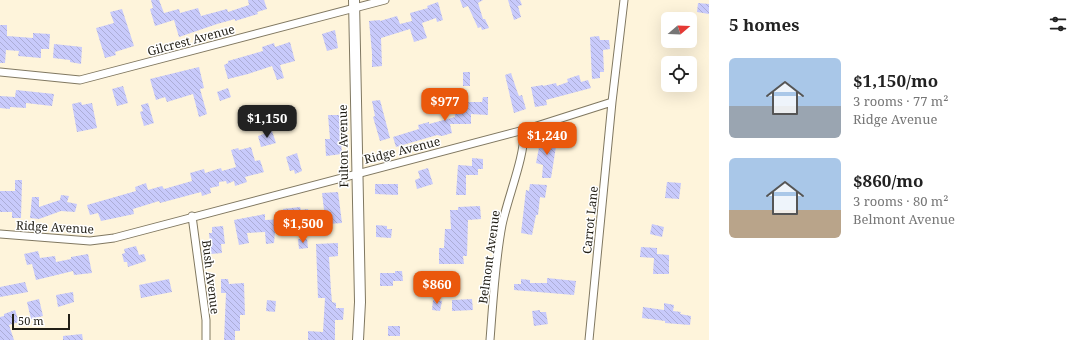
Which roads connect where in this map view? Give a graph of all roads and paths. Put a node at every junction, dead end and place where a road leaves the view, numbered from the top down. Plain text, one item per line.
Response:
1 (385, 0) edge
2 (624, 0) edge
3 (354, 4) edge
4 (0, 72) edge
5 (612, 102) junction
6 (524, 130) junction
7 (356, 173) junction
8 (192, 216) junction
9 (0, 234) edge
10 (206, 340) edge
11 (358, 340) edge
12 (490, 340) edge
13 (589, 340) edge

1 - 3 street, Gilcrest Avenue
2 - 5 street
3 - 4 street, Gilcrest Avenue
3 - 7 street, Fulton Avenue
5 - 6 street, Ridge Avenue
5 - 13 street, Carrot Lane
6 - 7 street, Ridge Avenue
6 - 12 street, Belmont Avenue
7 - 8 street, Ridge Avenue
7 - 11 street, Fulton Avenue
8 - 9 street, Ridge Avenue
8 - 10 street, Bush Avenue

